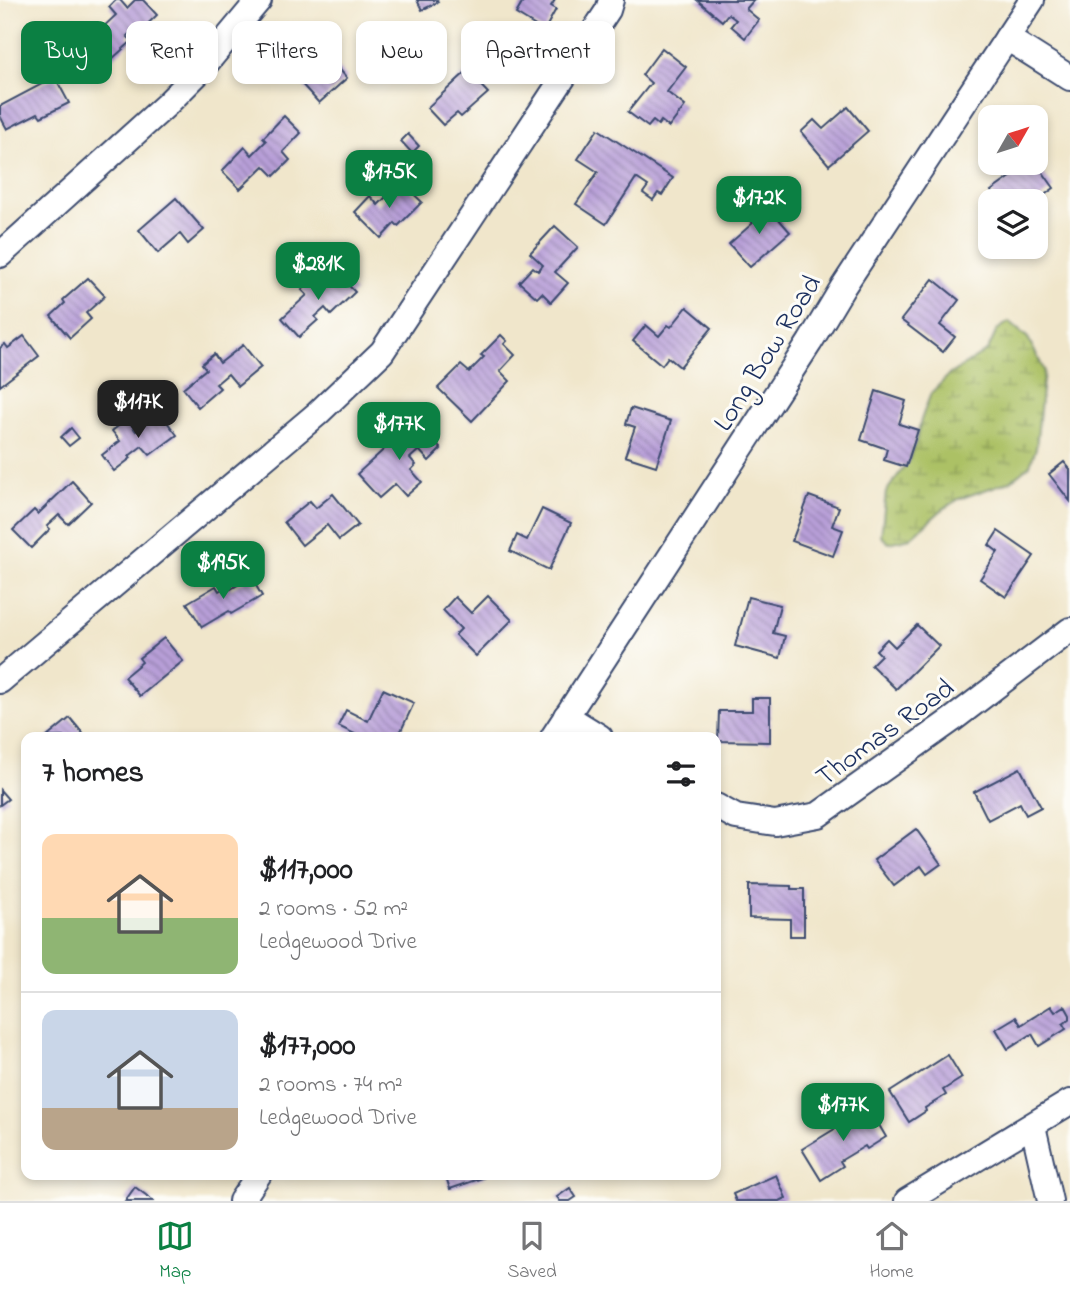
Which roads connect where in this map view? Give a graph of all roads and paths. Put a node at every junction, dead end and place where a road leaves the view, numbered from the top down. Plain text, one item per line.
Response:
1 (259, 0) edge
2 (611, 0) edge
3 (1032, 0) edge
4 (1007, 38) junction
5 (1070, 78) edge
6 (0, 255) edge
7 (1070, 630) edge
8 (0, 681) edge
9 (560, 726) edge
10 (582, 732) edge
11 (721, 809) edge
12 (1070, 1102) edge
13 (1033, 1126) junction
14 (254, 1180) edge
15 (242, 1201) edge
16 (907, 1201) edge
17 (1050, 1201) edge

1 - 6 street
2 - 8 street
3 - 4 street, Long Bow Road
4 - 5 street
4 - 9 street, Long Bow Road
7 - 11 street, Thomas Road
9 - 10 street
12 - 13 street
13 - 16 street
13 - 17 street
14 - 15 street

